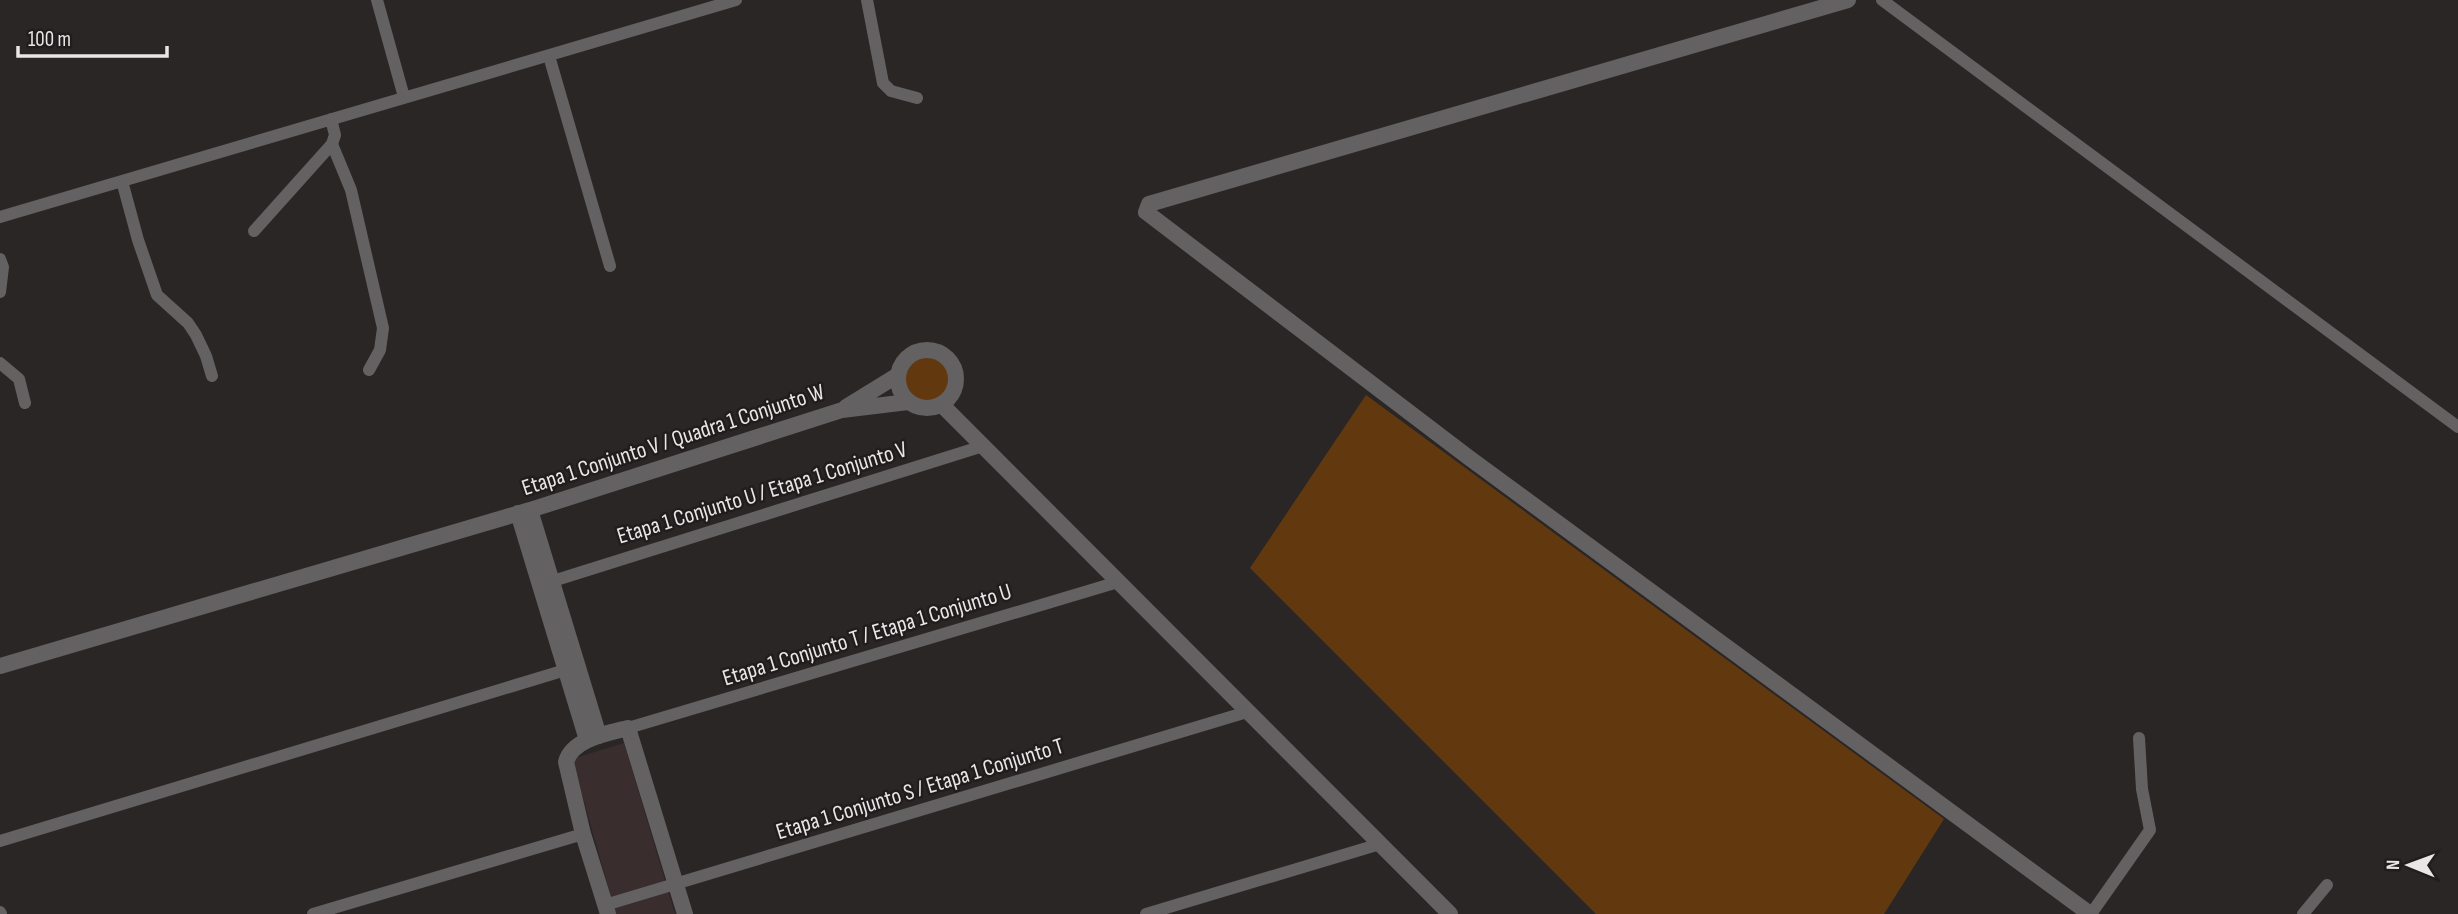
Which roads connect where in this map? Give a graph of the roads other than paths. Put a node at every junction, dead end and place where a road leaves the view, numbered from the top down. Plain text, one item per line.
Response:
1 (377, 0) edge
2 (686, 0) edge
3 (736, 0) edge
4 (867, 0) edge
5 (1848, 0) edge
6 (1882, 0) edge
7 (690, 14) junction
8 (549, 57) junction
9 (404, 97) junction
10 (917, 98) dead end
11 (331, 119) junction
12 (331, 144) junction
13 (122, 181) junction
14 (0, 217) edge
15 (254, 230) dead end
16 (0, 259) edge
17 (610, 266) dead end
18 (0, 292) edge
19 (0, 363) edge
20 (369, 370) dead end
21 (898, 375) junction
22 (212, 376) dead end
23 (908, 402) junction
24 (25, 404) dead end
25 (942, 405) junction
26 (842, 410) junction
27 (2458, 427) edge
28 (983, 446) junction
29 (524, 511) junction
30 (553, 581) junction
31 (1118, 582) junction
32 (0, 666) edge
33 (571, 668) junction
34 (1247, 712) junction
35 (628, 729) junction
36 (593, 738) junction
37 (2139, 738) dead end
38 (583, 834) junction
39 (0, 841) edge
40 (1380, 844) junction
41 (677, 885) junction
42 (2327, 885) dead end
43 (606, 910) edge
44 (313, 914) edge
45 (685, 914) edge
46 (1146, 914) edge
47 (1450, 914) edge
48 (2090, 914) edge
49 (2303, 914) edge

1 - 9 street
2 - 7 street
3 - 7 street
4 - 10 street
5 - 48 street
6 - 27 street
7 - 8 street
8 - 9 street
8 - 17 street
9 - 11 street
11 - 12 street
11 - 13 street
12 - 15 street
12 - 20 street
13 - 14 street
13 - 22 street
16 - 18 street
19 - 24 street
21 - 23 street
21 - 25 street
21 - 26 street
23 - 25 street
23 - 26 street
25 - 28 street
26 - 29 street, Etapa 1 Conjunto V / Quadra 1 Conjunto W
28 - 30 street, Etapa 1 Conjunto U / Etapa 1 Conjunto V
28 - 31 street
29 - 30 street
29 - 32 street, Etapa 1 Conjunto V / Quadra 1 Conjunto W
29 - 33 street
30 - 33 street
31 - 34 street
31 - 35 street, Etapa 1 Conjunto T / Etapa 1 Conjunto U
33 - 36 street
33 - 39 street
34 - 40 street
34 - 41 street, Etapa 1 Conjunto S / Etapa 1 Conjunto T
35 - 36 street
35 - 41 street
36 - 38 street
37 - 48 street
38 - 43 street
38 - 44 street
40 - 46 street
40 - 47 street
41 - 43 street, Etapa 1 Conjunto S / Etapa 1 Conjunto T
41 - 45 street
42 - 49 street

